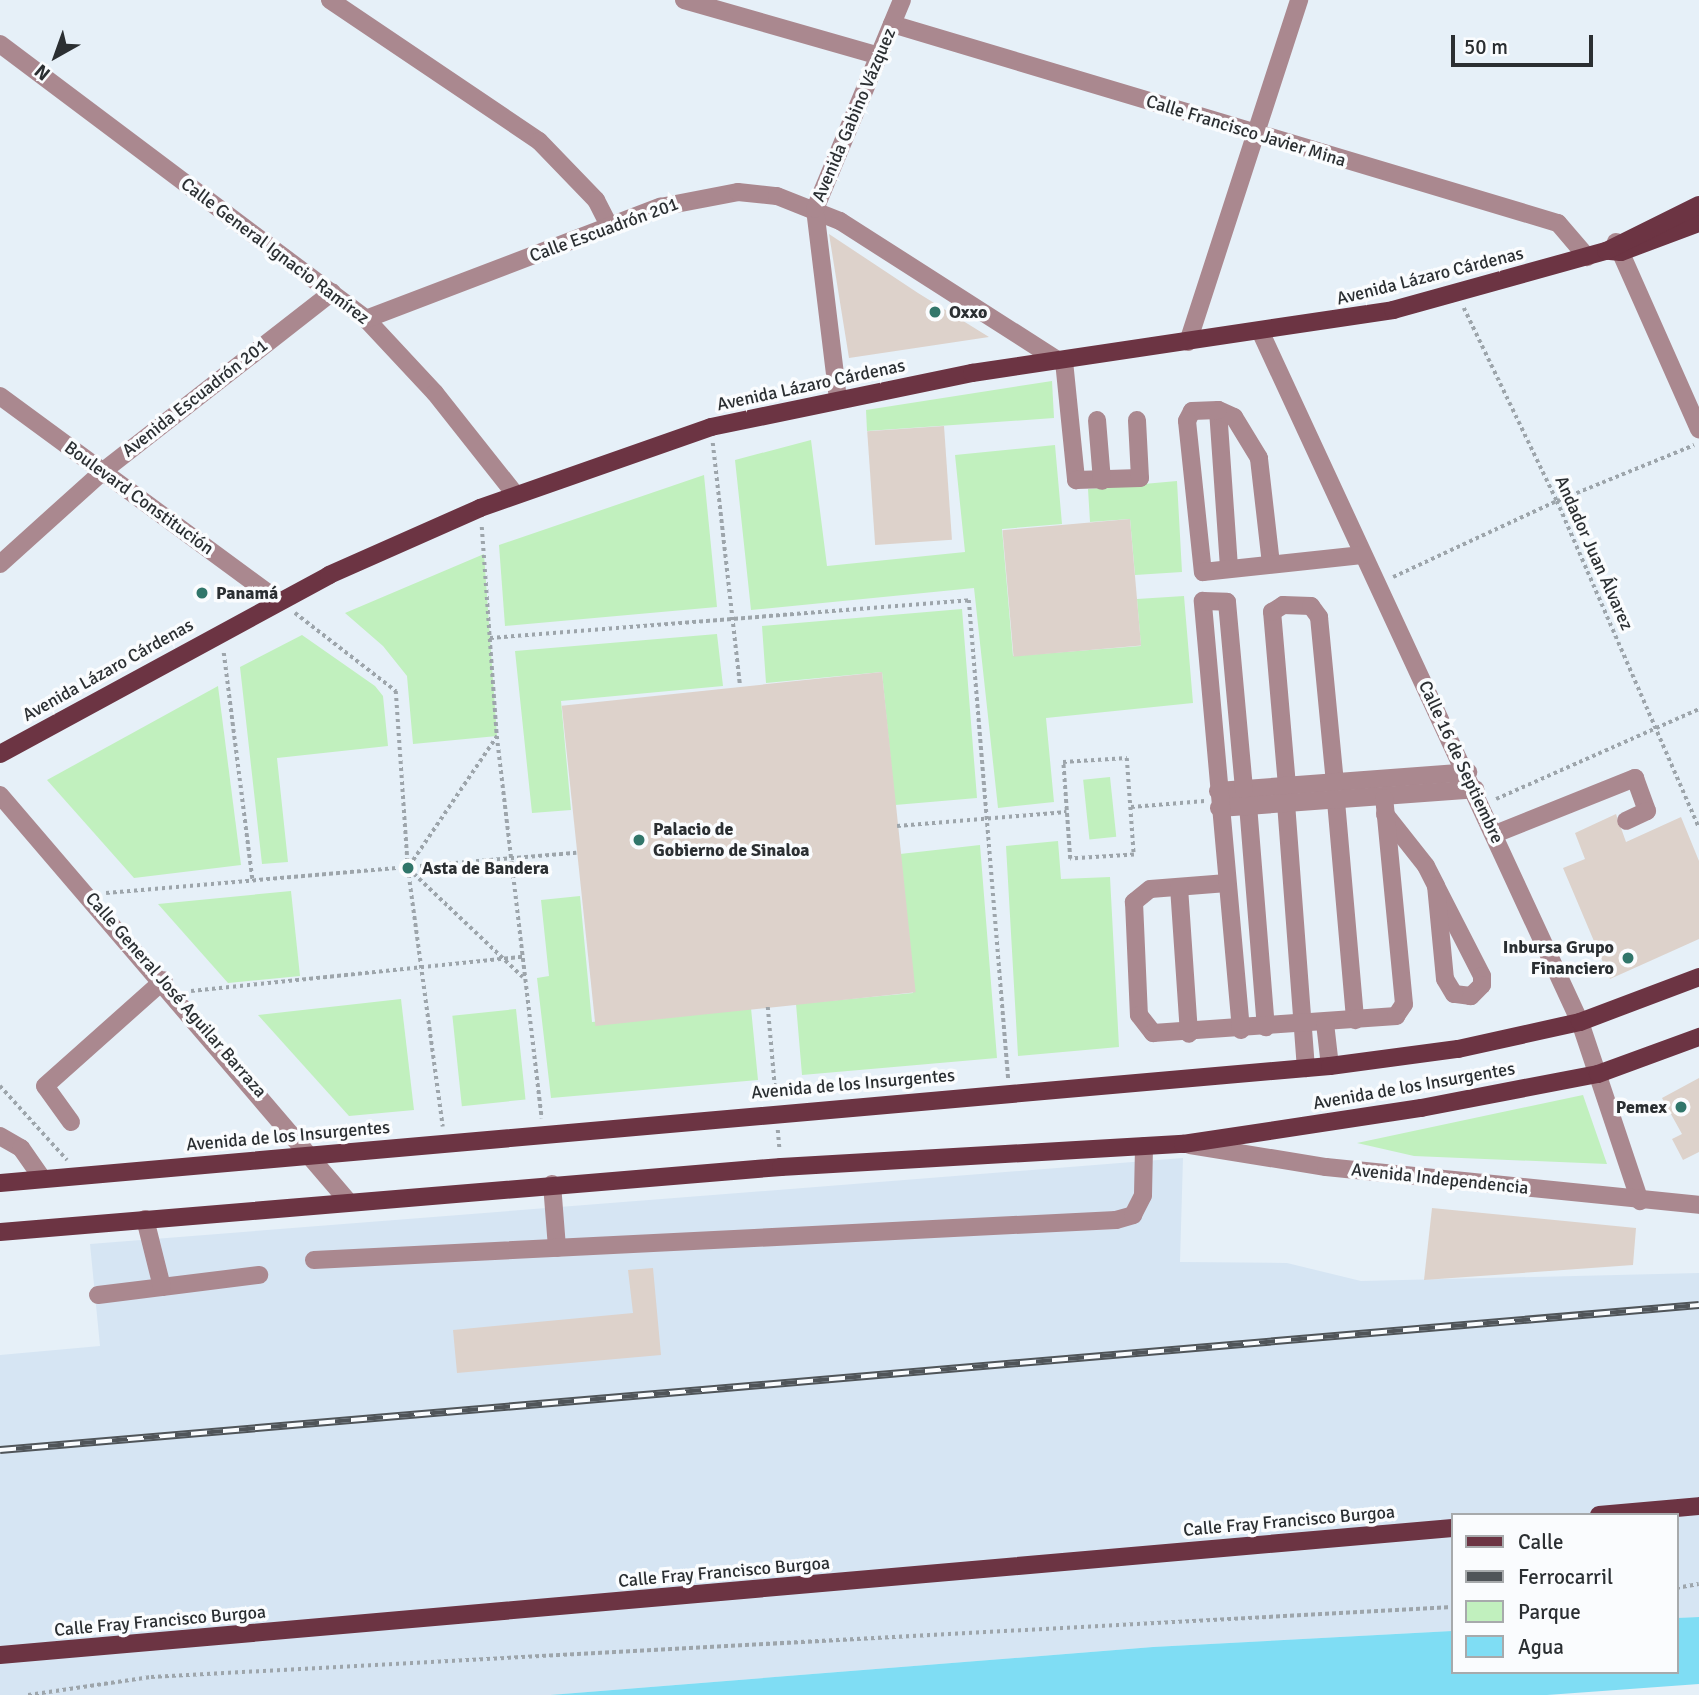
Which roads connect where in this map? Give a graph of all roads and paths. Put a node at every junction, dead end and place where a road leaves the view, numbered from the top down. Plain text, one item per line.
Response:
1 (330, 0) edge
2 (684, 0) edge
3 (902, 0) edge
4 (1299, 0) edge
5 (892, 24) junction
6 (0, 44) edge
7 (879, 56) junction
8 (1256, 134) junction
9 (1699, 205) edge
10 (815, 209) junction
11 (1699, 223) edge
12 (609, 225) junction
13 (1614, 248) junction
14 (1587, 257) junction
15 (332, 292) junction
16 (1457, 294) junction
17 (366, 319) junction
18 (1261, 333) junction
19 (1188, 342) junction
20 (1061, 361) junction
21 (0, 396) edge
22 (838, 399) junction
23 (1219, 410) junction
24 (1097, 420) dead end
25 (1137, 420) dead end
26 (711, 427) junction
27 (1699, 429) edge
28 (1699, 443) edge
29 (102, 472) junction
30 (1102, 481) junction
31 (515, 494) junction
32 (1557, 501) junction
33 (480, 508) junction
34 (1362, 555) junction
35 (0, 564) edge
36 (1271, 564) junction
37 (1229, 569) junction
38 (1376, 585) junction
39 (278, 600) junction
40 (733, 618) junction
41 (221, 630) junction
42 (490, 638) junction
43 (740, 685) dead end
44 (1699, 709) edge
45 (1656, 728) junction
46 (497, 736) junction
47 (0, 754) edge
48 (1468, 772) junction
49 (1335, 782) junction
50 (0, 795) edge
51 (1286, 795) junction
52 (1246, 797) junction
53 (1479, 797) junction
54 (1219, 799) junction
55 (1336, 801) junction
56 (1385, 806) junction
57 (1066, 812) junction
58 (991, 818) junction
59 (1626, 821) dead end
60 (897, 826) dead end
61 (1699, 827) edge
62 (1495, 834) junction
63 (576, 853) dead end
64 (511, 859) junction
65 (408, 868) junction
66 (253, 881) junction
67 (1227, 883) junction
68 (1436, 886) junction
69 (1179, 887) junction
70 (90, 894) junction
71 (522, 957) junction
72 (506, 958) junction
73 (422, 967) junction
74 (1699, 978) edge
75 (525, 979) junction
76 (169, 986) junction
77 (768, 1007) dead end
78 (1355, 1020) junction
79 (1580, 1022) junction
80 (1325, 1023) junction
81 (1303, 1024) junction
82 (1266, 1027) junction
83 (1241, 1030) junction
84 (1189, 1034) junction
85 (1699, 1037) edge
86 (771, 1045) dead end
87 (1330, 1066) junction
88 (1306, 1068) junction
89 (1598, 1074) junction
90 (0, 1086) edge
91 (1009, 1090) junction
92 (71, 1122) dead end
93 (544, 1134) junction
94 (0, 1136) edge
95 (446, 1143) junction
96 (1183, 1144) junction
97 (1144, 1146) junction
98 (313, 1155) junction
99 (80, 1174) junction
100 (42, 1178) junction
101 (0, 1183) edge
102 (552, 1184) junction
103 (347, 1200) junction
104 (1640, 1201) junction
105 (1699, 1205) edge
106 (145, 1219) junction
107 (0, 1232) edge
108 (557, 1248) junction
109 (314, 1260) dead end
110 (259, 1275) dead end
111 (162, 1287) junction
112 (98, 1295) dead end
113 (1699, 1506) edge
114 (1621, 1513) edge
115 (1450, 1528) edge
116 (1699, 1584) edge
117 (1678, 1588) edge
118 (1450, 1606) edge
119 (0, 1655) edge
120 (28, 1695) edge

1 - 12 street
2 - 7 street
3 - 5 street, Avenida Gabino Vázquez
4 - 8 street
5 - 7 street, Avenida Gabino Vázquez
5 - 8 street, Calle Francisco Javier Mina
6 - 15 street, Calle General Ignacio Ramírez
7 - 10 street, Avenida Gabino Vázquez
8 - 14 street, Calle Francisco Javier Mina
8 - 19 street
9 - 13 main road, Avenida Lázaro Cárdenas
10 - 12 street, Calle Escuadrón 201
10 - 20 street, Calle Escuadrón 201
10 - 22 street, Avenida Gabino Vázquez
11 - 13 main road, Avenida Lázaro Cárdenas
12 - 17 street, Calle Escuadrón 201
13 - 14 main road, Avenida Lázaro Cárdenas
13 - 27 street
14 - 16 main road, Avenida Lázaro Cárdenas
15 - 17 street, Calle General Ignacio Ramírez
15 - 29 street, Avenida Escuadrón 201
16 - 18 main road, Avenida Lázaro Cárdenas
16 - 32 path, Andador Juan Álvarez
17 - 31 street, Calle General Ignacio Ramírez
18 - 19 main road, Avenida Lázaro Cárdenas
18 - 34 street, Calle 16 de Septiembre
19 - 20 main road, Avenida Lázaro Cárdenas
20 - 22 main road, Avenida Lázaro Cárdenas
20 - 30 street
21 - 29 street, Boulevard Constitución
22 - 26 main road, Avenida Lázaro Cárdenas
23 - 36 street
23 - 37 street
23 - 37 street
24 - 30 street
25 - 30 street
26 - 31 main road, Avenida Lázaro Cárdenas
26 - 40 path
28 - 32 path
29 - 35 street, Avenida Escuadrón 201
29 - 39 street, Boulevard Constitución
31 - 33 main road, Avenida Lázaro Cárdenas
32 - 38 path
32 - 45 path, Andador Juan Álvarez
33 - 39 main road, Avenida Lázaro Cárdenas
33 - 42 path
34 - 36 street
34 - 38 street, Calle 16 de Septiembre
36 - 37 street
38 - 48 street, Calle 16 de Septiembre
39 - 41 main road, Avenida Lázaro Cárdenas
39 - 65 path
40 - 42 path
40 - 43 path
40 - 58 path
41 - 47 main road, Avenida Lázaro Cárdenas
41 - 66 path
42 - 46 path
44 - 45 path
45 - 53 path
45 - 61 path, Andador Juan Álvarez
46 - 64 path
46 - 65 path
48 - 49 street
48 - 53 street, Calle 16 de Septiembre
49 - 51 street
49 - 51 street
50 - 70 street, Calle General José Aguilar Barraza
51 - 52 street
51 - 55 street
51 - 81 street
52 - 54 street
52 - 54 street
52 - 82 street
53 - 56 street
53 - 62 street, Calle 16 de Septiembre
54 - 67 street
55 - 56 street
55 - 78 street
56 - 68 street
56 - 78 street
57 - 57 path
57 - 58 path
58 - 60 path
58 - 91 path
59 - 62 street
62 - 79 street, Calle 16 de Septiembre
63 - 64 path
64 - 65 path
64 - 71 path
65 - 66 path
65 - 72 path
65 - 73 path
66 - 70 path
67 - 69 street
67 - 83 street
68 - 68 street
69 - 84 street
69 - 84 street
70 - 76 street, Calle General José Aguilar Barraza
71 - 72 path
71 - 75 path
72 - 73 path
72 - 75 path
73 - 76 path
73 - 95 path
74 - 79 main road, Avenida de los Insurgentes
75 - 93 path
76 - 92 street
76 - 98 street, Calle General José Aguilar Barraza
77 - 86 path
78 - 80 street
79 - 87 main road, Avenida de los Insurgentes
79 - 89 street, Calle 16 de Septiembre
80 - 81 street
80 - 87 street
81 - 82 street
81 - 88 street
82 - 83 street
83 - 84 street
85 - 89 main road, Avenida de los Insurgentes
87 - 88 main road, Avenida de los Insurgentes
88 - 91 main road, Avenida de los Insurgentes
89 - 96 main road, Avenida de los Insurgentes
89 - 104 street, Calle 16 de Septiembre
90 - 99 path
91 - 93 main road, Avenida de los Insurgentes
93 - 95 main road, Avenida de los Insurgentes
94 - 100 street
95 - 98 main road, Avenida de los Insurgentes
96 - 97 main road, Avenida de los Insurgentes
96 - 104 street, Avenida Independencia
97 - 102 main road, Avenida de los Insurgentes
97 - 108 street
98 - 99 main road, Avenida de los Insurgentes
98 - 103 street, Calle General José Aguilar Barraza
99 - 100 main road, Avenida de los Insurgentes
100 - 101 main road, Avenida de los Insurgentes
102 - 103 main road, Avenida de los Insurgentes
102 - 108 street
103 - 106 main road, Avenida de los Insurgentes
104 - 105 street, Avenida Independencia
106 - 107 main road, Avenida de los Insurgentes
106 - 111 street
108 - 109 street
110 - 111 street
111 - 112 street
113 - 114 main road
115 - 119 main road, Calle Fray Francisco Burgoa
116 - 117 path
118 - 120 path

